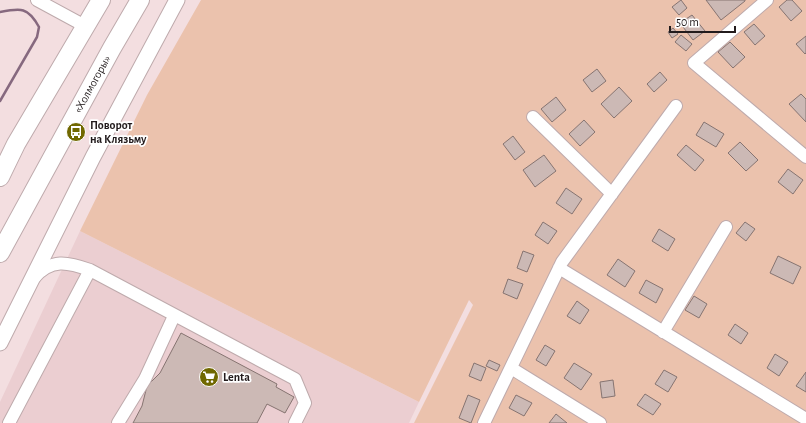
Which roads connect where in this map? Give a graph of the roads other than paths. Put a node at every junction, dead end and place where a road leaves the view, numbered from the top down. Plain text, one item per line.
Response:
1 (37, 0) edge
2 (101, 0) edge
3 (140, 0) edge
4 (177, 0) edge
5 (767, 0) edge
6 (85, 26) junction
7 (676, 106) dead end
8 (533, 117) dead end
9 (806, 157) edge
10 (0, 177) edge
11 (612, 194) junction
12 (726, 227) dead end
13 (0, 253) edge
14 (559, 268) junction
15 (90, 270) junction
16 (31, 282) junction
17 (174, 316) junction
18 (663, 332) junction
19 (0, 343) edge
20 (511, 368) junction
21 (806, 419) edge
22 (9, 423) edge
23 (118, 423) edge
24 (295, 423) edge
25 (484, 423) edge
26 (600, 423) edge

1 - 6 street
2 - 6 highway
3 - 13 highway, «Холмогоры»
4 - 16 main road
5 - 9 street
6 - 10 highway
7 - 11 street
8 - 11 street
11 - 14 street
12 - 18 street
14 - 18 street
14 - 20 street
15 - 16 street
15 - 17 street
15 - 22 street
16 - 19 main road
17 - 23 street
17 - 24 street
18 - 21 street
20 - 25 street
20 - 26 street

